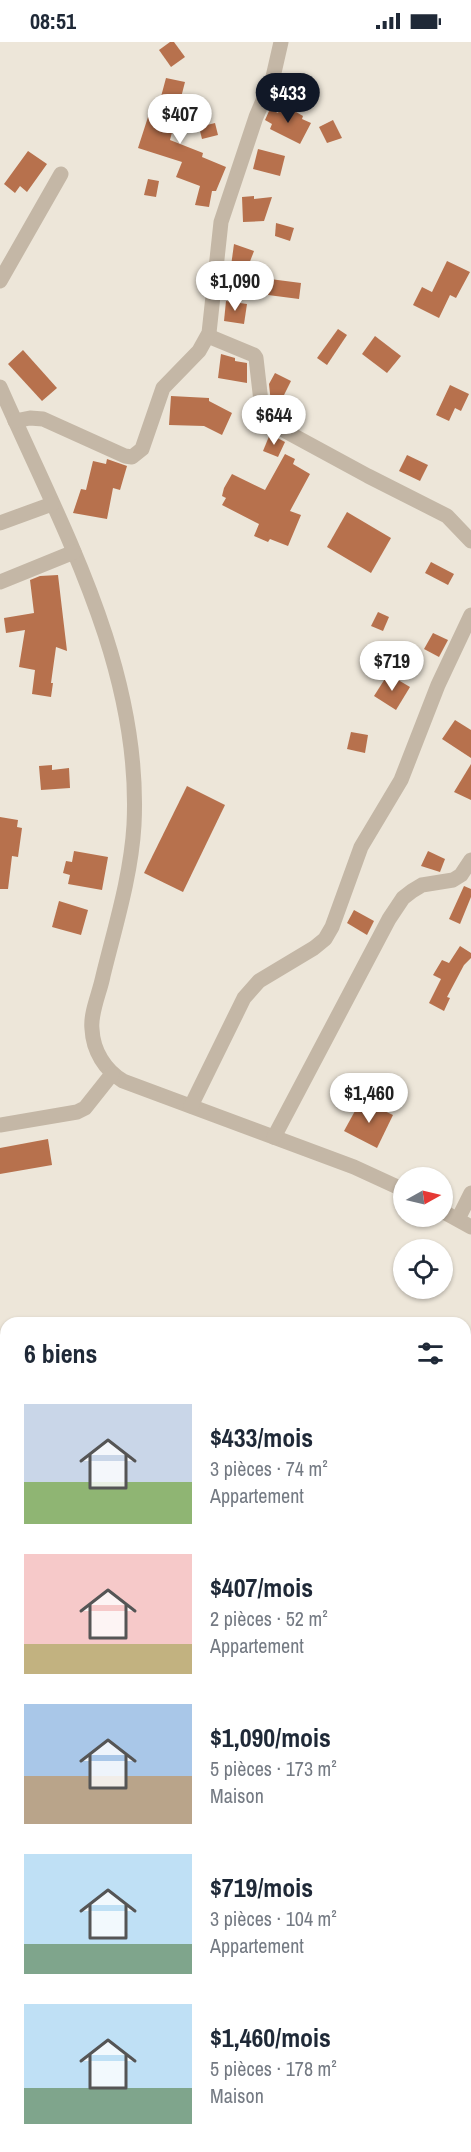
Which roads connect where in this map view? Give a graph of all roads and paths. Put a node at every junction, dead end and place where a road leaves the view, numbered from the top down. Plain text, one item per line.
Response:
1 (281, 42) edge
2 (61, 174) dead end
3 (0, 281) edge
4 (208, 336) junction
5 (0, 387) edge
6 (15, 421) junction
7 (52, 504) junction
8 (0, 523) edge
9 (471, 541) edge
10 (74, 552) junction
11 (0, 582) edge
12 (471, 615) edge
13 (471, 860) edge
14 (112, 1074) junction
15 (191, 1106) junction
16 (0, 1125) edge
17 (274, 1137) junction
18 (393, 1185) edge
19 (471, 1193) edge
20 (465, 1223) edge

1 - 4 street
2 - 3 street
4 - 6 street
4 - 9 street
5 - 6 street
6 - 7 street
7 - 8 street
7 - 10 street
10 - 11 street
10 - 14 street
12 - 15 street
13 - 17 street
14 - 15 street
14 - 16 street
15 - 17 street
17 - 18 street
19 - 20 street

